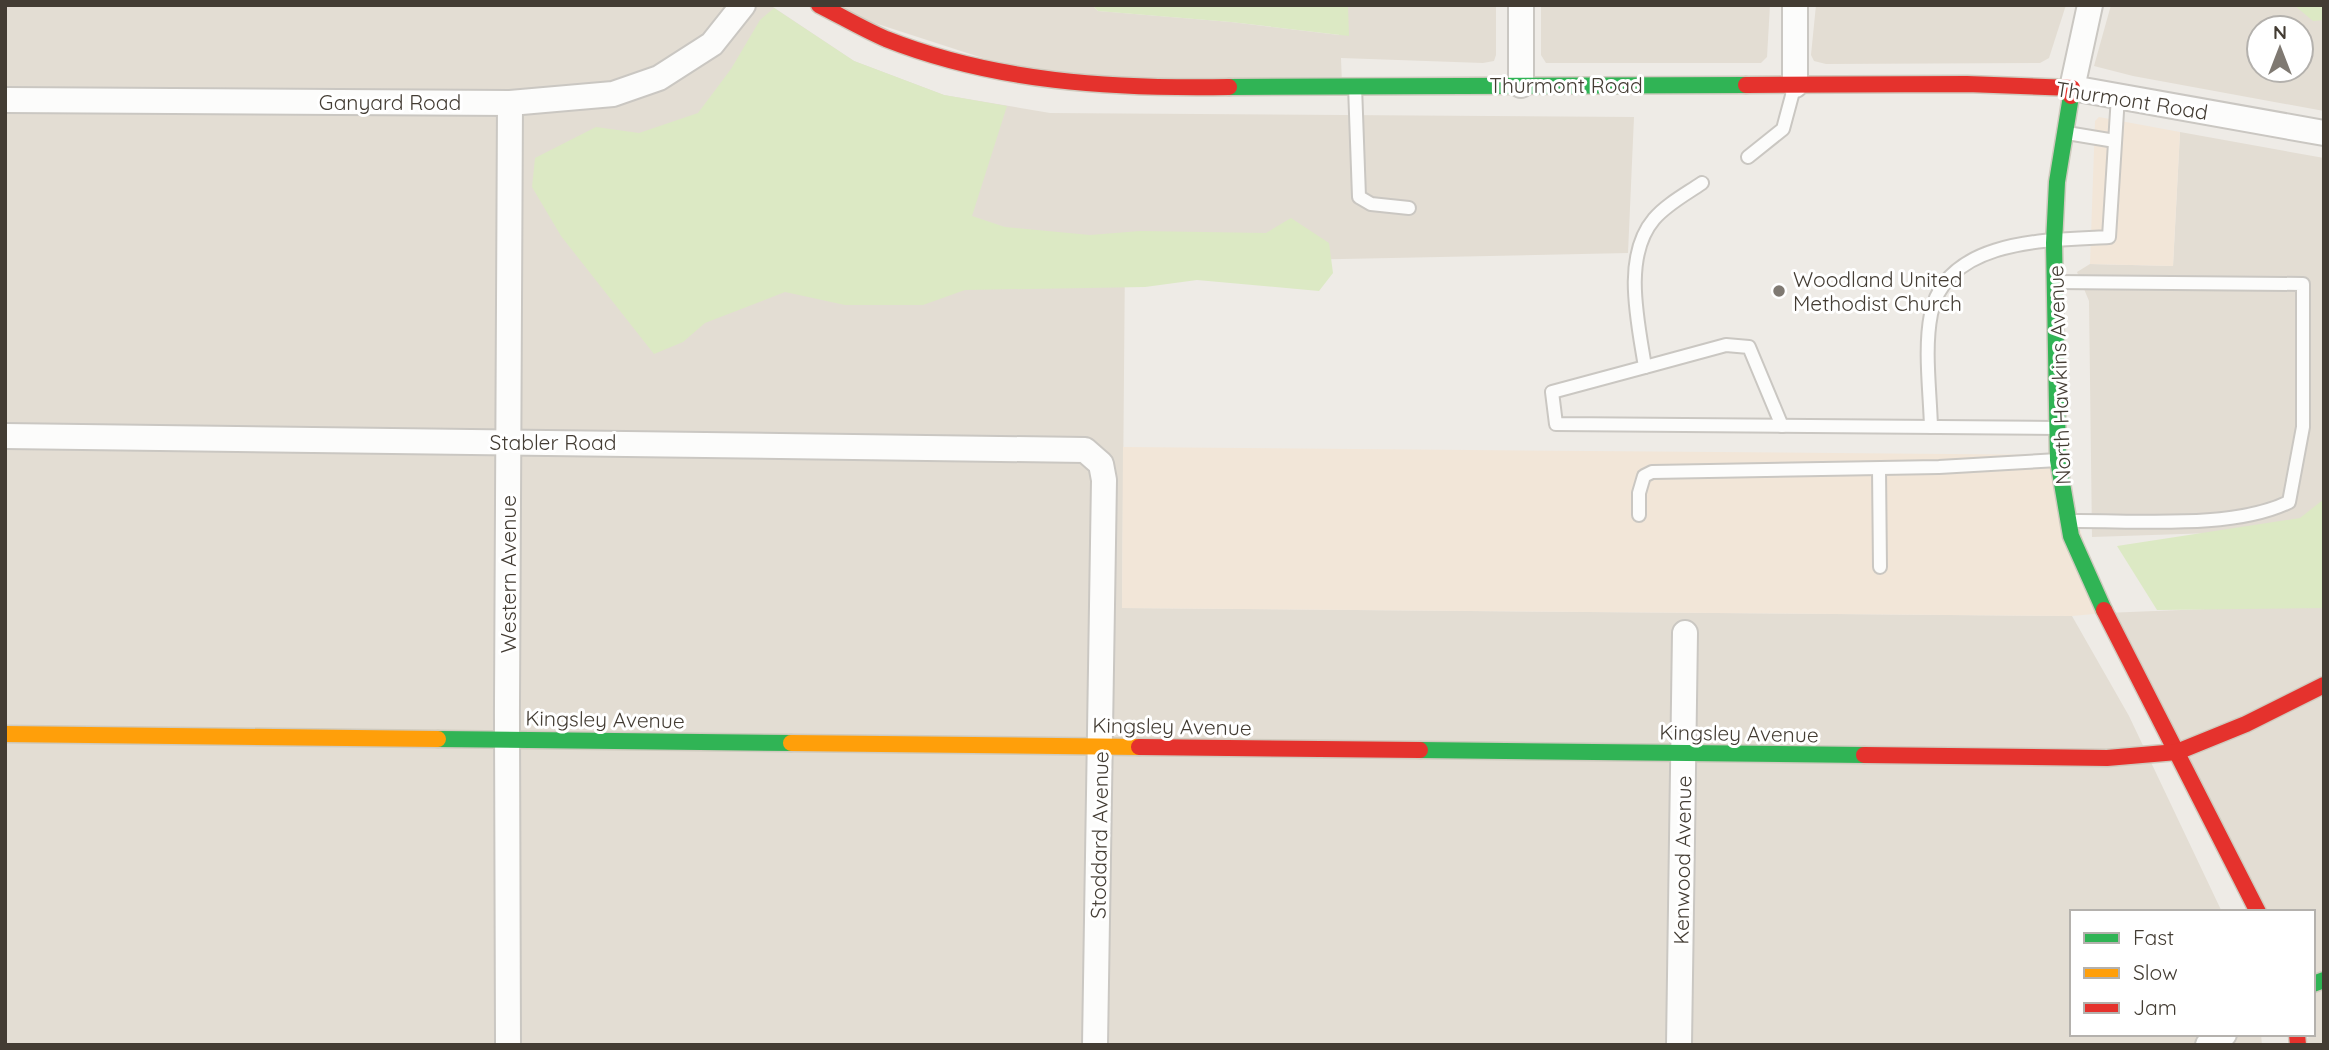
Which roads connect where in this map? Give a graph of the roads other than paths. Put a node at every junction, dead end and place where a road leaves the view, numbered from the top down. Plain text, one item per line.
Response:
1 (743, 5) edge
2 (820, 5) edge
3 (1521, 5) edge
4 (1795, 5) edge
5 (2090, 5) edge
6 (1354, 85) junction
7 (1521, 85) junction
8 (1795, 85) junction
9 (2072, 88) junction
10 (2118, 96) junction
11 (5, 100) edge
12 (510, 103) junction
13 (2064, 132) junction
14 (2324, 133) edge
15 (2115, 141) junction
16 (1748, 157) dead end
17 (1702, 183) dead end
18 (1409, 208) dead end
19 (2055, 240) junction
20 (2055, 282) junction
21 (1645, 367) junction
22 (1782, 426) junction
23 (1931, 427) junction
24 (2057, 428) junction
25 (5, 436) edge
26 (506, 443) junction
27 (1096, 459) joint
28 (2058, 460) junction
29 (1879, 469) junction
30 (1639, 515) dead end
31 (2068, 521) junction
32 (1880, 567) dead end
33 (1685, 633) dead end
34 (2324, 685) edge
35 (5, 734) edge
36 (508, 739) junction
37 (1100, 747) junction
38 (2177, 752) junction
39 (1684, 753) junction
40 (2257, 910) edge
41 (508, 1045) edge
42 (1095, 1045) edge
43 (1679, 1045) edge

1 - 12 street, Ganyard Road
2 - 6 street, Thurmont Road
3 - 7 street
4 - 8 street
5 - 9 street, North Hawkins Avenue
6 - 7 street, Thurmont Road
6 - 18 lane
7 - 8 street, Thurmont Road
8 - 9 street, Thurmont Road
8 - 16 lane
9 - 10 street, Thurmont Road
9 - 13 street, North Hawkins Avenue
10 - 14 street, Thurmont Road
10 - 15 lane
11 - 12 street, Ganyard Road
12 - 26 street, Western Avenue
13 - 15 lane
13 - 19 street, North Hawkins Avenue
15 - 19 lane
17 - 21 lane
19 - 20 street, North Hawkins Avenue
19 - 23 lane
20 - 24 street, North Hawkins Avenue
20 - 31 lane
21 - 22 lane
21 - 22 lane
22 - 23 lane
23 - 24 lane
24 - 28 street, North Hawkins Avenue
25 - 26 street, Stabler Road
26 - 27 street, Stabler Road
26 - 36 street, Western Avenue
27 - 37 street, Stoddard Avenue
28 - 29 lane
28 - 31 street, North Hawkins Avenue
29 - 30 lane
29 - 32 lane
31 - 38 street, North Hawkins Avenue
33 - 39 street, Kenwood Avenue
34 - 38 street, Kingsley Avenue
35 - 36 street, Kingsley Avenue
36 - 37 street, Kingsley Avenue
36 - 41 street, Western Avenue
37 - 39 street, Kingsley Avenue
37 - 42 street, Stoddard Avenue
38 - 39 street, Kingsley Avenue
38 - 40 street, North Hawkins Avenue
39 - 43 street, Kenwood Avenue

